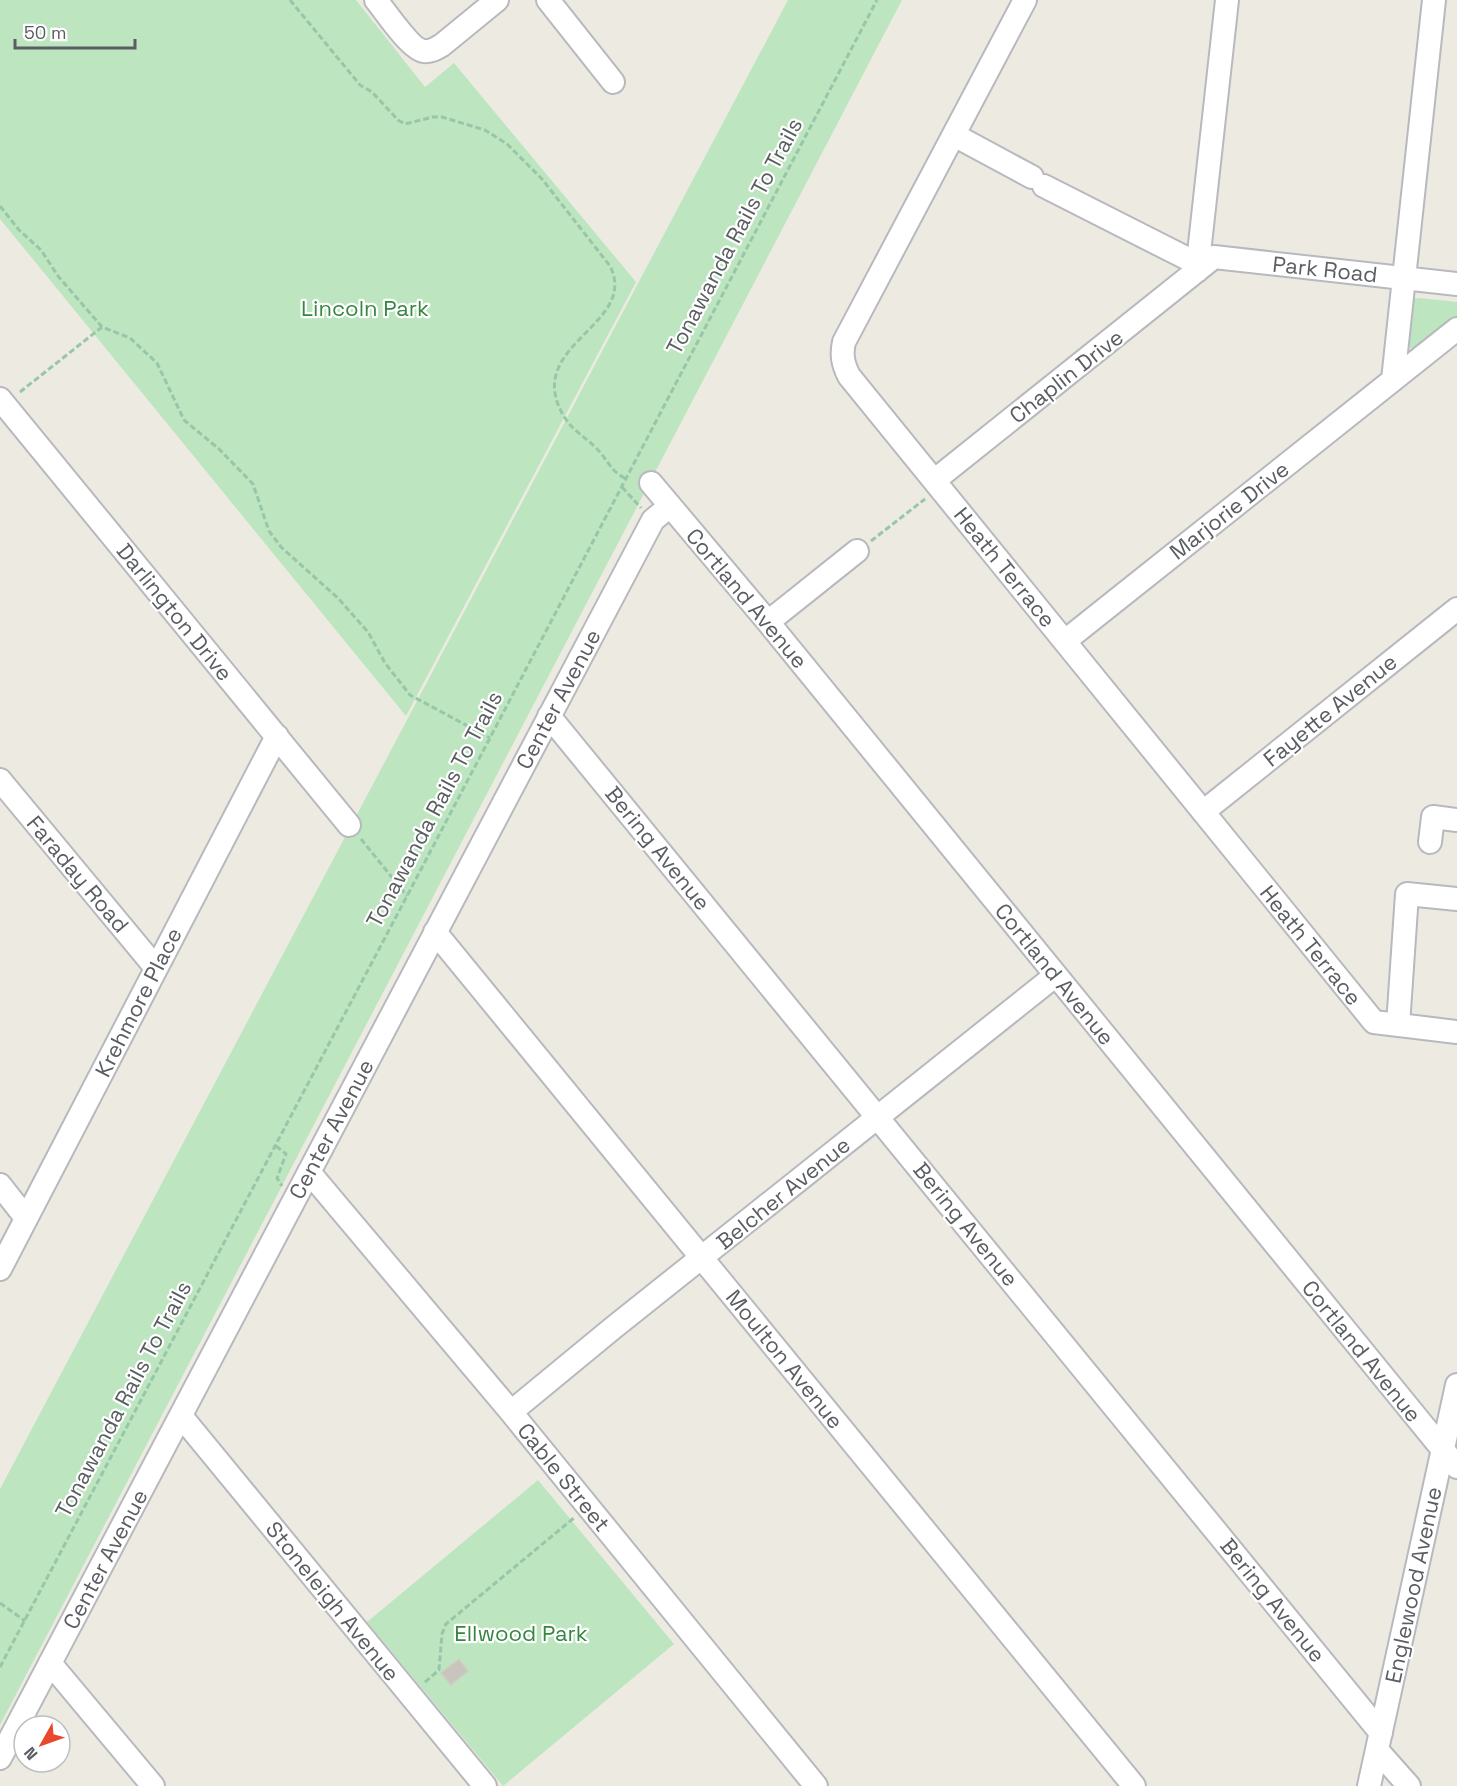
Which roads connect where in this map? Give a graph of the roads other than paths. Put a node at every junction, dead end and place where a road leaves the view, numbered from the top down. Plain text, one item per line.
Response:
1 (376, 0) edge
2 (497, 0) edge
3 (548, 0) edge
4 (1024, 0) edge
5 (1227, 0) edge
6 (1434, 0) edge
7 (613, 82) dead end
8 (954, 135) junction
9 (1197, 268) junction
10 (1404, 278) junction
11 (1457, 284) edge
12 (1457, 329) edge
13 (1393, 380) junction
14 (8, 408) edge
15 (651, 483) dead end
16 (937, 484) junction
17 (670, 506) junction
18 (857, 551) road end
19 (1457, 609) edge
20 (768, 622) junction
21 (1065, 641) junction
22 (549, 716) junction
23 (277, 736) junction
24 (0, 780) edge
25 (1203, 812) junction
26 (1457, 820) edge
27 (349, 825) road end
28 (1430, 842) dead end
29 (1457, 899) edge
30 (435, 932) junction
31 (156, 968) junction
32 (1056, 975) junction
33 (1398, 1025) junction
34 (1457, 1032) edge
35 (878, 1117) junction
36 (309, 1172) junction
37 (0, 1185) edge
38 (26, 1218) junction
39 (702, 1257) junction
40 (0, 1269) edge
41 (1457, 1385) edge
42 (511, 1412) junction
43 (181, 1416) junction
44 (1450, 1458) edge
45 (50, 1663) junction
46 (1379, 1741) junction
47 (0, 1758) edge
48 (153, 1786) edge
49 (485, 1786) edge
50 (816, 1786) edge
51 (1134, 1786) edge
52 (1369, 1786) edge
53 (1409, 1786) edge

1 - 2 street
3 - 7 street
4 - 8 street, Heath Terrace
5 - 9 street
6 - 10 street
8 - 9 street
8 - 16 street, Heath Terrace
9 - 10 street, Park Road
9 - 16 street, Chaplin Drive
10 - 11 street, Park Road
10 - 13 street
12 - 13 street, Marjorie Drive
13 - 21 street, Marjorie Drive
14 - 23 street, Darlington Drive
15 - 17 street, Cortland Avenue
16 - 21 street, Heath Terrace
17 - 20 street, Cortland Avenue
17 - 22 street, Center Avenue
18 - 20 street
19 - 25 street, Fayette Avenue
20 - 32 street, Cortland Avenue
21 - 25 street, Heath Terrace
22 - 30 street, Center Avenue
22 - 35 street, Bering Avenue
23 - 27 street, Darlington Drive
23 - 31 street, Krehmore Place
24 - 31 street, Faraday Road
25 - 33 street, Heath Terrace
26 - 28 street
29 - 33 street
30 - 36 street, Center Avenue
30 - 39 street, Moulton Avenue
31 - 38 street, Krehmore Place
32 - 35 street, Belcher Avenue
32 - 44 street, Cortland Avenue
33 - 34 street, Heath Terrace
35 - 39 street, Belcher Avenue
35 - 46 street, Bering Avenue
36 - 42 street, Cable Street
36 - 43 street, Center Avenue
37 - 38 street
38 - 40 street, Krehmore Place
39 - 42 street, Belcher Avenue
39 - 51 street, Moulton Avenue
41 - 44 street, Englewood Avenue
42 - 50 street, Cable Street
43 - 45 street, Center Avenue
43 - 49 street, Stoneleigh Avenue
44 - 46 street, Englewood Avenue
45 - 47 street, Center Avenue
45 - 48 street
46 - 52 street, Englewood Avenue
46 - 53 street, Bering Avenue

